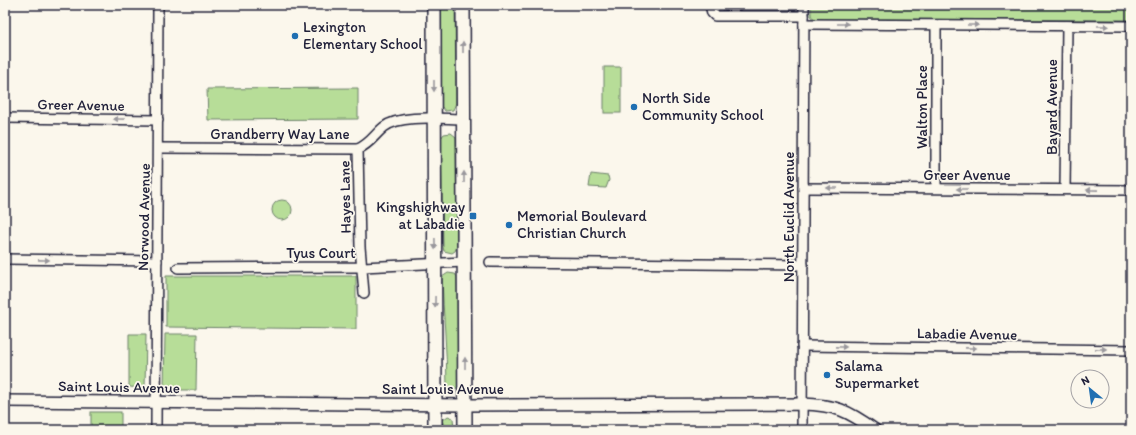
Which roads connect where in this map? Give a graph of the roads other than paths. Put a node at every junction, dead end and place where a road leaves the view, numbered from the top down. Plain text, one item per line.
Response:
1 (158, 5) edge
2 (434, 5) edge
3 (463, 5) edge
4 (804, 5) edge
5 (711, 9) edge
6 (804, 20) junction
7 (936, 25) junction
8 (1067, 26) junction
9 (1131, 26) edge
10 (5, 118) edge
11 (434, 118) junction
12 (463, 119) junction
13 (158, 120) junction
14 (158, 148) junction
15 (358, 149) junction
16 (803, 188) junction
17 (936, 188) junction
18 (1065, 189) junction
19 (1131, 190) edge
20 (5, 259) edge
21 (157, 261) junction
22 (464, 262) junction
23 (490, 262) dead end
24 (436, 263) junction
25 (803, 265) junction
26 (363, 267) junction
27 (178, 268) dead end
28 (364, 292) dead end
29 (802, 346) junction
30 (1131, 350) edge
31 (5, 401) edge
32 (156, 403) junction
33 (435, 404) junction
34 (802, 404) junction
35 (465, 405) junction
36 (156, 430) edge
37 (435, 430) edge
38 (465, 430) edge
39 (802, 430) edge
40 (875, 430) edge

1 - 13 street, Norwood Avenue
2 -> 11 main road
12 -> 3 main road
4 - 6 street, North Euclid Avenue
5 - 6 street
6 -> 7 street
6 - 16 street, North Euclid Avenue
7 -> 8 street
7 - 17 street, Walton Place
8 -> 9 street
8 - 18 street, Bayard Avenue
13 -> 10 street, Greer Avenue
11 - 12 street, Grandberry Way Lane
11 - 15 street, Grandberry Way Lane
11 -> 24 main road
22 -> 12 main road
13 - 14 street, Norwood Avenue
14 - 15 street, Grandberry Way Lane
14 - 21 street, Norwood Avenue
15 - 26 street, Hayes Lane
17 -> 16 street, Greer Avenue
16 - 25 street, North Euclid Avenue
18 -> 17 street, Greer Avenue
19 -> 18 street, Greer Avenue
20 -> 21 street
21 - 32 street, Norwood Avenue
22 - 24 street, Tyus Court
35 -> 22 main road
23 - 25 street
24 - 26 street, Tyus Court
24 -> 33 main road
25 - 29 street, North Euclid Avenue
26 - 27 street, Tyus Court
26 - 28 street, Hayes Lane
29 -> 30 street, Labadie Avenue
29 - 34 street, North Euclid Avenue
31 - 32 street, Saint Louis Avenue
32 - 33 street, Saint Louis Avenue
32 - 36 street, Norwood Avenue
33 - 35 street, Saint Louis Avenue
33 - 37 main road
34 - 35 street, Saint Louis Avenue
34 - 39 street, North Euclid Avenue
34 - 40 street, Saint Louis Avenue
35 - 38 main road

